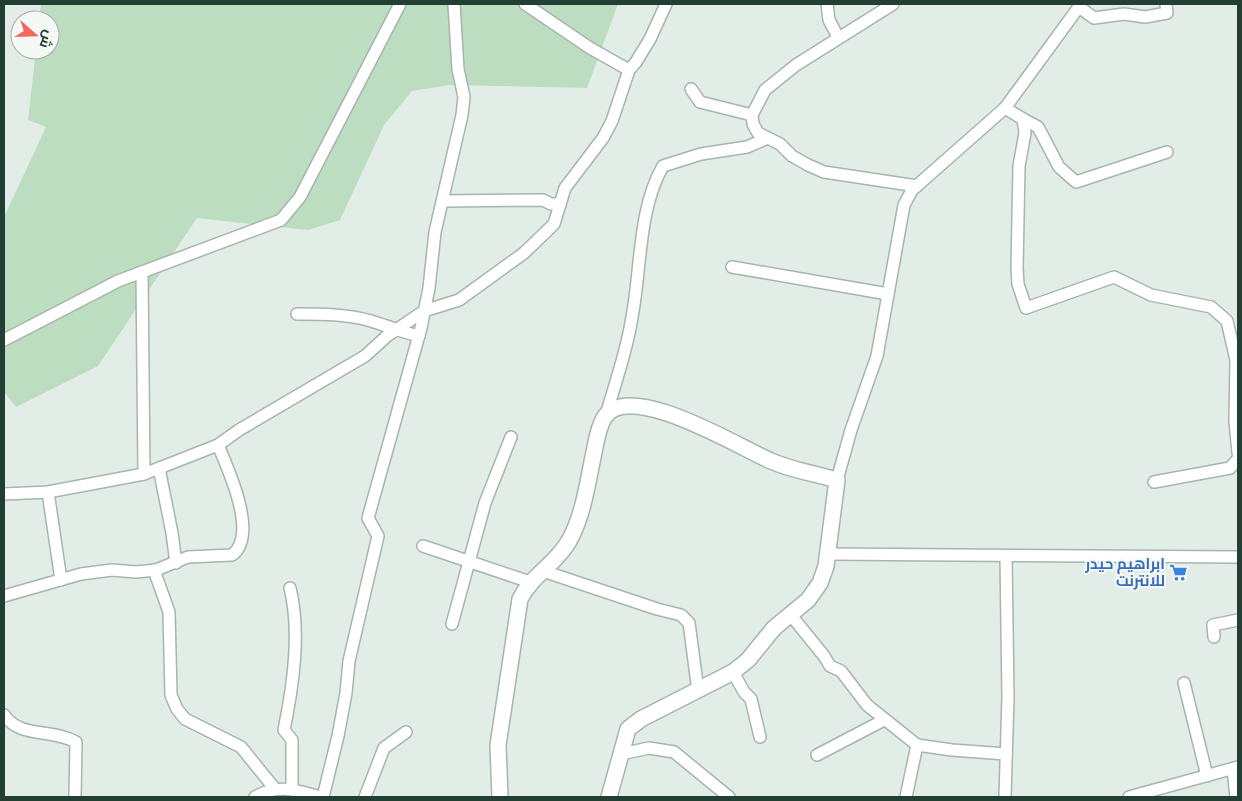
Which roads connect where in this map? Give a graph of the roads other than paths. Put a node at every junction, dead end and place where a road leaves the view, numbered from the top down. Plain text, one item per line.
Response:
1 (400, 4) edge
2 (454, 4) edge
3 (525, 4) edge
4 (666, 4) edge
5 (827, 4) edge
6 (893, 4) edge
7 (1166, 4) edge
8 (1080, 5) edge
9 (838, 37) junction
10 (628, 70) junction
11 (691, 90) dead end
12 (1005, 108) junction
13 (752, 115) junction
14 (1023, 119) junction
15 (768, 138) junction
16 (1167, 152) dead end
17 (917, 186) junction
18 (443, 201) junction
19 (560, 204) junction
20 (732, 267) dead end
21 (142, 272) junction
22 (888, 294) junction
23 (424, 311) junction
24 (297, 314) dead end
25 (395, 331) junction
26 (419, 336) junction
27 (4, 340) edge
28 (606, 415) junction
29 (1237, 421) edge
30 (511, 437) dead end
31 (218, 445) junction
32 (1238, 453) edge
33 (1238, 459) edge
34 (159, 468) junction
35 (144, 474) junction
36 (837, 480) junction
37 (1154, 482) dead end
38 (48, 492) junction
39 (4, 494) edge
40 (423, 546) dead end
41 (828, 554) junction
42 (1006, 556) junction
43 (1238, 557) edge
44 (468, 561) junction
45 (176, 562) junction
46 (154, 570) junction
47 (543, 570) junction
48 (61, 580) junction
49 (530, 582) junction
50 (290, 588) dead end
51 (4, 596) edge
52 (790, 614) junction
53 (1238, 620) edge
54 (452, 624) dead end
55 (1214, 637) dead end
56 (734, 672) junction
57 (1184, 683) dead end
58 (698, 691) junction
59 (4, 715) edge
60 (884, 720) junction
61 (406, 732) dead end
62 (760, 737) dead end
63 (917, 745) junction
64 (621, 754) junction
65 (1006, 754) junction
66 (817, 755) dead end
67 (1236, 768) edge
68 (1207, 776) junction
69 (275, 789) junction
70 (292, 789) junction
71 (75, 797) edge
72 (255, 797) edge
73 (322, 797) edge
74 (365, 797) edge
75 (500, 797) edge
76 (609, 797) edge
77 (729, 797) edge
78 (906, 797) edge
79 (1005, 797) edge
80 (1129, 797) edge
81 (1236, 797) edge

1 - 21 street
2 - 18 street
3 - 10 street
4 - 10 street
5 - 9 street
6 - 9 street
7 - 8 street
8 - 12 street
9 - 13 street
10 - 19 street
11 - 13 street
12 - 14 street
12 - 17 street
13 - 15 street
14 - 16 street
14 - 29 street
15 - 17 street
15 - 28 street
17 - 22 street
18 - 19 street
18 - 23 street
19 - 23 street
20 - 22 street
21 - 27 street
21 - 35 street
22 - 36 street
23 - 25 street
23 - 26 street
24 - 25 street
25 - 26 street
25 - 31 street
26 - 73 street
28 - 36 street
28 - 47 street
29 - 32 street
30 - 44 street
31 - 34 street
31 - 45 street
33 - 37 street
34 - 35 street
34 - 45 street
35 - 38 street
36 - 41 street
38 - 39 street
38 - 48 street
40 - 44 street
41 - 42 street
41 - 52 street
42 - 43 street
42 - 65 street
44 - 49 street
44 - 54 street
45 - 46 street
46 - 48 street
46 - 69 street
47 - 49 street
47 - 58 street
48 - 51 street
49 - 75 street
50 - 70 street
52 - 56 street
52 - 60 street
53 - 55 street
56 - 58 street
56 - 62 street
57 - 68 street
58 - 64 street
59 - 71 street
60 - 63 street
60 - 66 street
61 - 74 street
63 - 65 street
63 - 78 street
64 - 76 street
64 - 77 street
65 - 79 street
67 - 68 street
67 - 81 street
68 - 80 street
69 - 70 street
69 - 72 street
70 - 73 street

